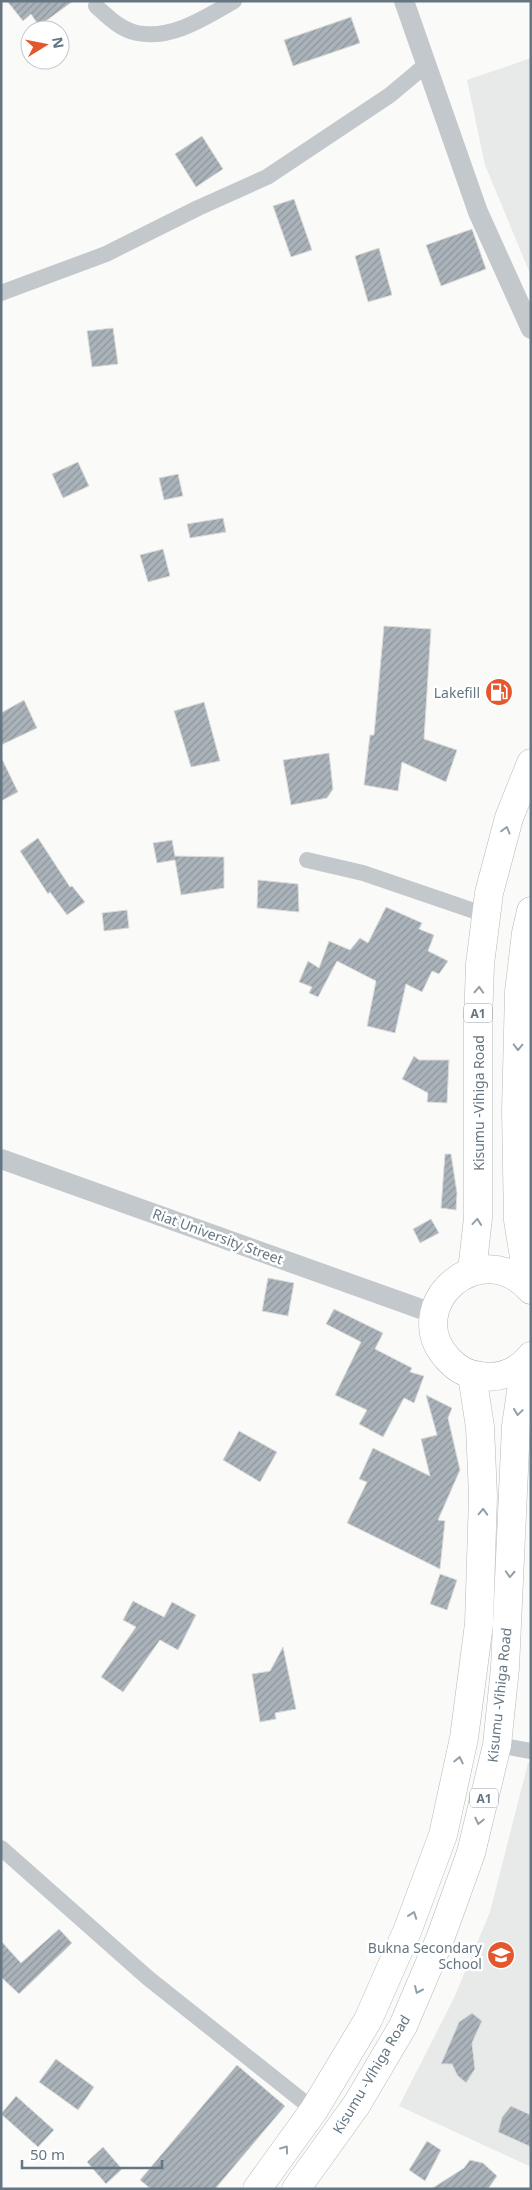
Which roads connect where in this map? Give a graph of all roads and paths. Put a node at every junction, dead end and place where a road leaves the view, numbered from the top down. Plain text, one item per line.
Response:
1 (234, 1) edge
2 (404, 1) edge
3 (96, 6) dead end
4 (427, 64) junction
5 (1, 294) edge
6 (531, 329) edge
7 (531, 763) edge
8 (307, 860) dead end
9 (531, 911) edge
10 (486, 915) junction
11 (1, 1159) edge
12 (472, 1271) junction
13 (530, 1289) edge
14 (435, 1314) junction
15 (528, 1360) edge
16 (472, 1375) junction
17 (497, 1745) junction
18 (531, 1751) edge
19 (1, 1848) edge
20 (314, 2110) junction
21 (256, 2189) edge
22 (296, 2189) edge

1 - 3 street
2 - 4 street
4 - 5 street
4 - 6 street
10 -> 7 highway, Kisumu -Vihiga Road / A1
8 - 10 street
9 -> 13 highway, A1
12 -> 10 highway, Kisumu -Vihiga Road / A1
11 - 14 street, Riat University Street
12 - 13 highway, A1
12 - 14 highway, A1
14 - 16 highway, A1
15 - 16 highway, A1
15 -> 17 highway, Kisumu -Vihiga Road / A1
20 -> 16 highway, Kisumu -Vihiga Road / A1
17 - 18 street
17 -> 22 highway, Kisumu -Vihiga Road / A1
19 - 20 street
21 -> 20 highway, Kisumu -Vihiga Road / A1

